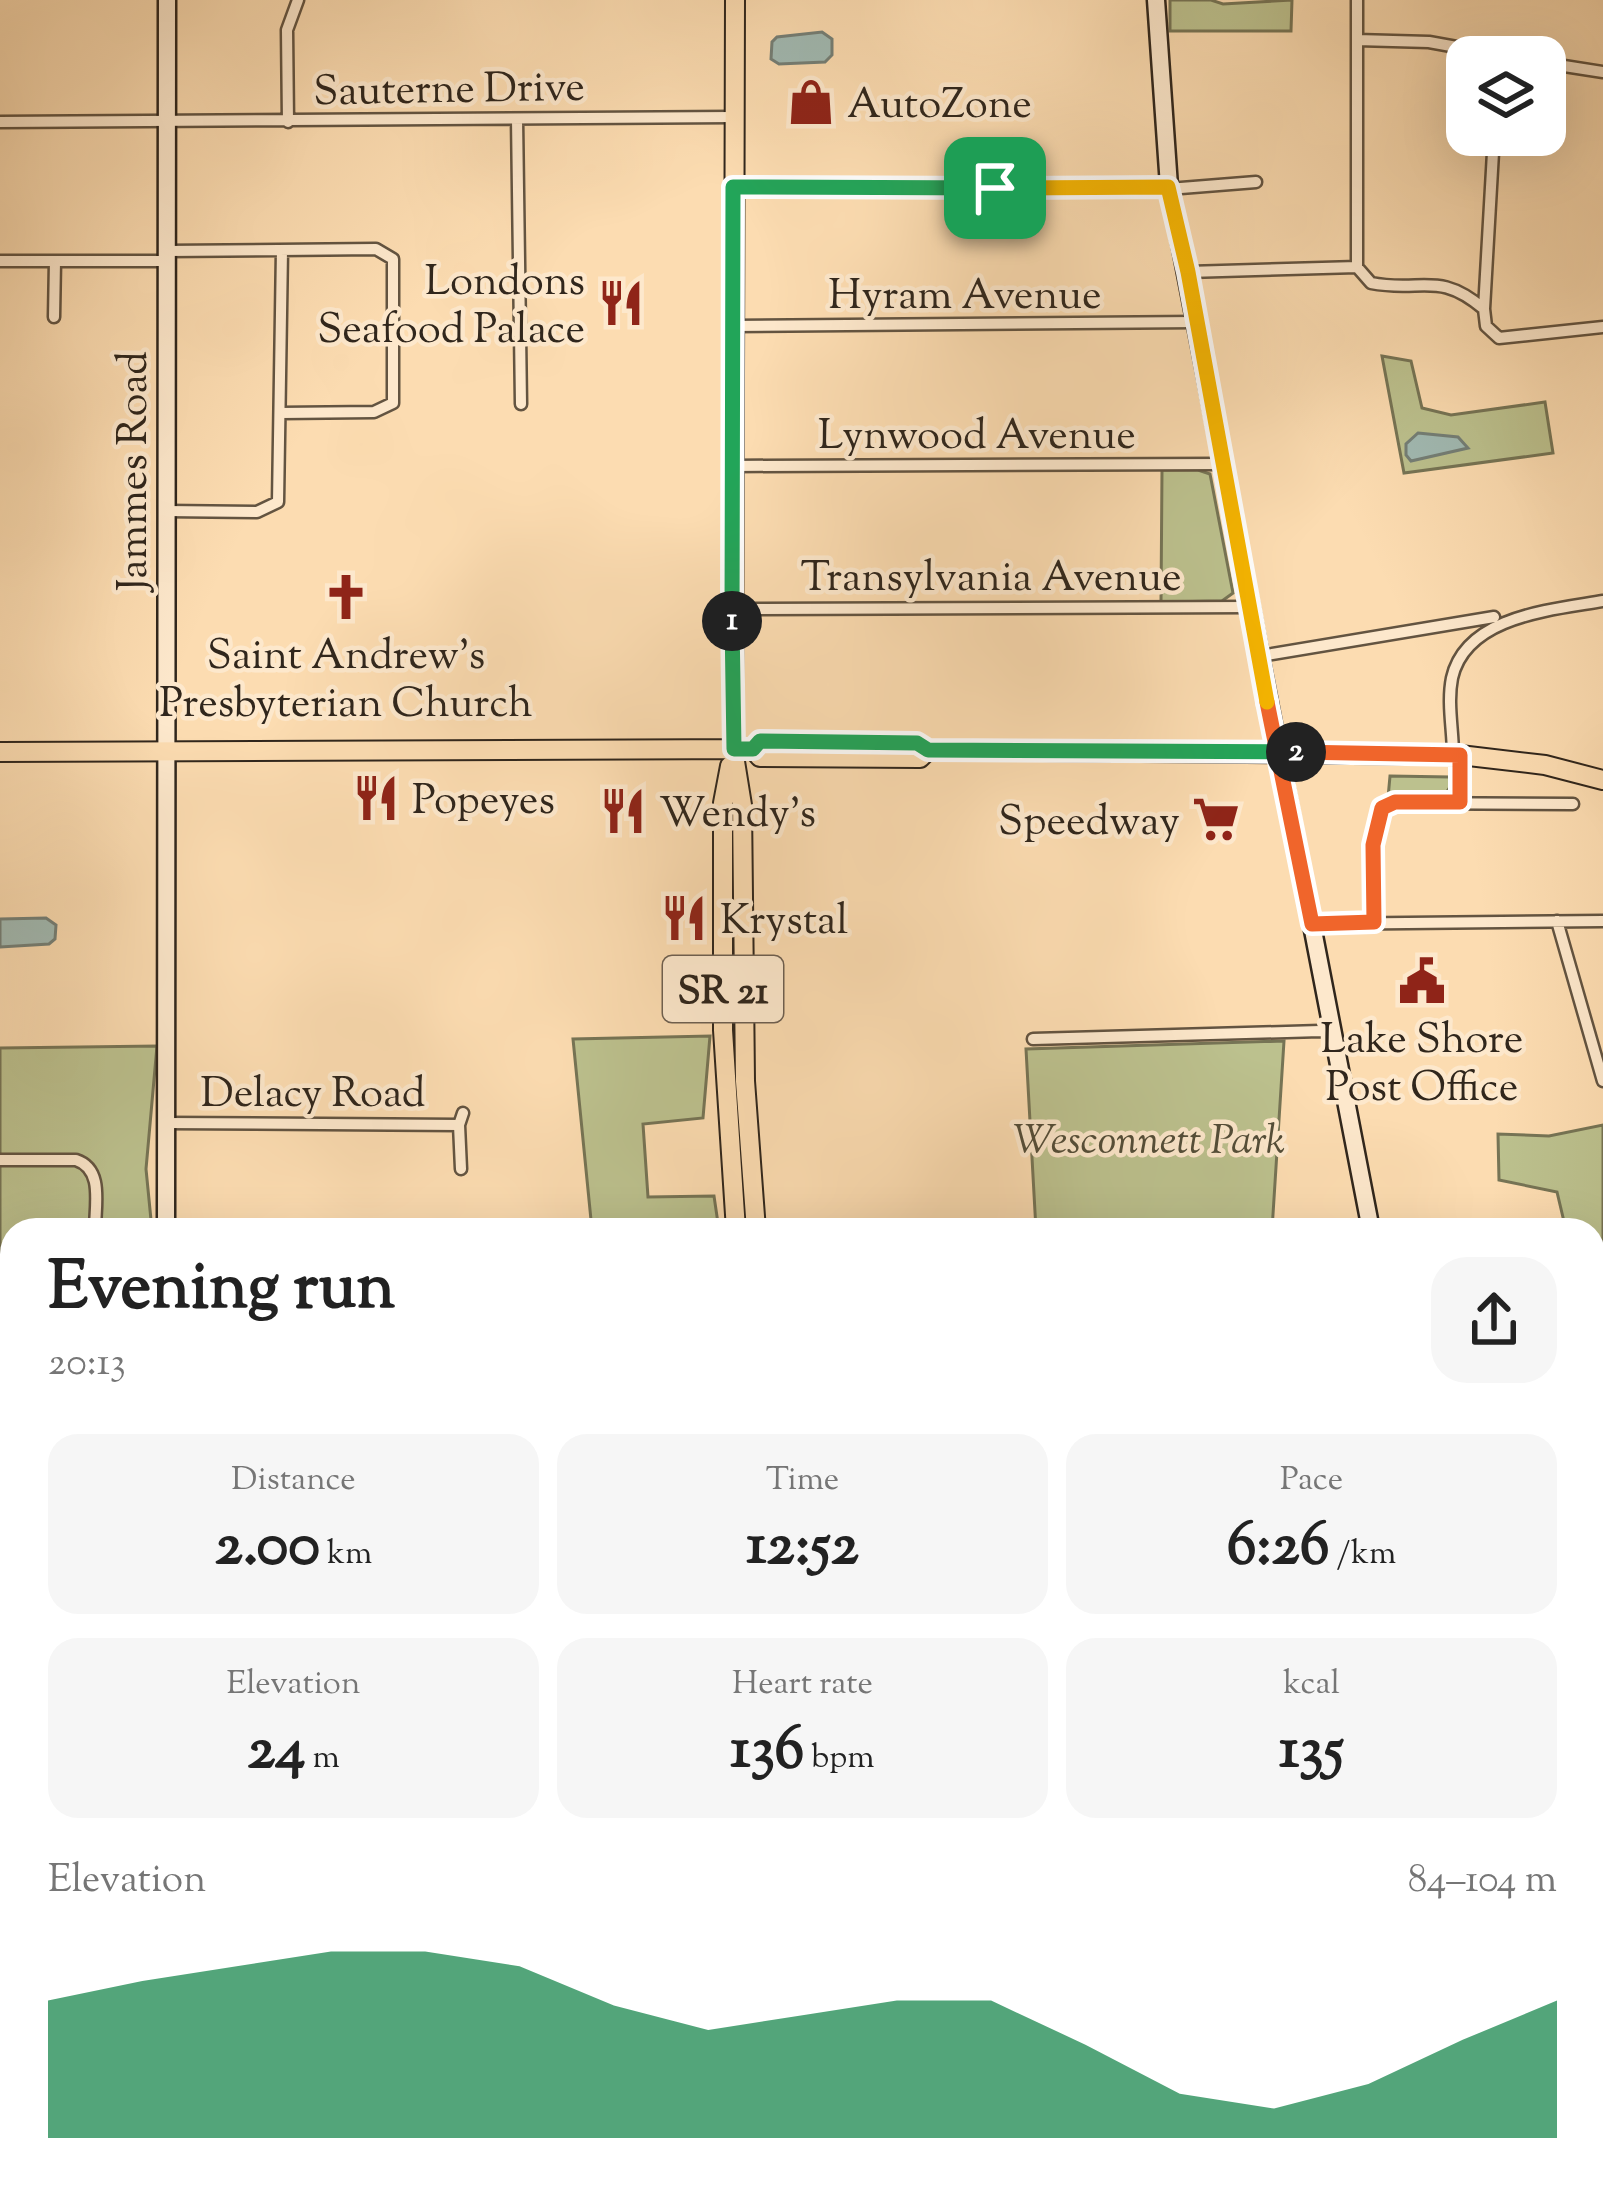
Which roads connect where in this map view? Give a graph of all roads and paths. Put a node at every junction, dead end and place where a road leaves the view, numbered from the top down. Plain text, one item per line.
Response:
1 (166, 0) edge
2 (298, 0) edge
3 (735, 0) edge
4 (1156, 0) edge
5 (1357, 0) edge
6 (1358, 40) junction
7 (1446, 45) edge
8 (1566, 66) edge
9 (1603, 72) edge
10 (733, 116) junction
11 (517, 119) junction
12 (0, 122) edge
13 (288, 122) junction
14 (167, 123) junction
15 (1493, 156) edge
16 (1256, 182) dead end
17 (733, 187) junction
18 (1168, 187) junction
19 (282, 250) junction
20 (167, 256) junction
21 (0, 261) edge
22 (55, 261) junction
23 (1357, 267) junction
24 (1188, 272) junction
25 (1484, 309) junction
26 (54, 317) dead end
27 (1197, 322) junction
28 (733, 326) junction
29 (1603, 327) edge
30 (521, 404) dead end
31 (281, 413) junction
32 (1221, 464) junction
33 (733, 466) junction
34 (166, 511) junction
35 (1603, 602) edge
36 (1250, 607) junction
37 (732, 609) junction
38 (1494, 616) dead end
39 (1260, 656) junction
40 (743, 749) junction
41 (1276, 751) junction
42 (0, 752) edge
43 (167, 752) junction
44 (1457, 755) junction
45 (1603, 780) edge
46 (1460, 802) junction
47 (1573, 804) dead end
48 (1603, 920) edge
49 (1557, 921) junction
50 (1374, 922) junction
51 (1312, 924) junction
52 (1333, 1034) junction
53 (1033, 1039) dead end
54 (1603, 1081) edge
55 (166, 1124) junction
56 (738, 1135) junction
57 (0, 1160) edge
58 (460, 1169) dead end
59 (95, 1218) edge
60 (166, 1218) edge
61 (736, 1218) edge
62 (755, 1218) edge
63 (1369, 1218) edge

1 - 14 street, Jammes Road
2 - 13 street
3 - 10 main road, SR 21
4 - 18 street
5 - 6 street
6 - 7 street
6 - 23 street
8 - 9 street
10 - 11 street, Sauterne Drive
10 - 17 main road, SR 21
11 - 13 street, Sauterne Drive
11 - 30 street
12 - 14 street, Sauterne Drive
13 - 14 street, Sauterne Drive
14 - 20 street, Jammes Road
15 - 25 street
16 - 18 street
17 - 18 street
17 - 28 main road, SR 21
18 - 24 street
19 - 20 street
19 - 31 street
19 - 31 street
20 - 22 street
20 - 34 street, Jammes Road
21 - 22 street
22 - 26 street
23 - 24 street
23 - 25 street
24 - 27 street
25 - 29 street
27 - 28 street, Hyram Avenue
27 - 32 street
28 - 33 main road, SR 21
31 - 34 street
32 - 33 street, Lynwood Avenue
32 - 36 street
33 - 37 main road, SR 21
34 - 43 street, Jammes Road
35 - 44 street
36 - 37 street, Transylvania Avenue
36 - 39 street
37 - 40 main road, SR 21
38 - 39 street
39 - 41 street
40 - 41 main road
40 - 43 main road
40 - 56 main road, SR 21
40 - 56 main road, SR 21
41 - 44 main road
41 - 51 street
42 - 43 main road
43 - 55 street, Jammes Road
44 - 45 main road
44 - 46 street
46 - 47 street
46 - 50 street
48 - 49 street
49 - 50 street
49 - 54 street
50 - 51 street
51 - 52 street
52 - 53 street
52 - 63 street
55 - 58 street, Delacy Road
55 - 60 street, Jammes Road
56 - 61 main road, SR 21
56 - 62 main road
57 - 59 street

